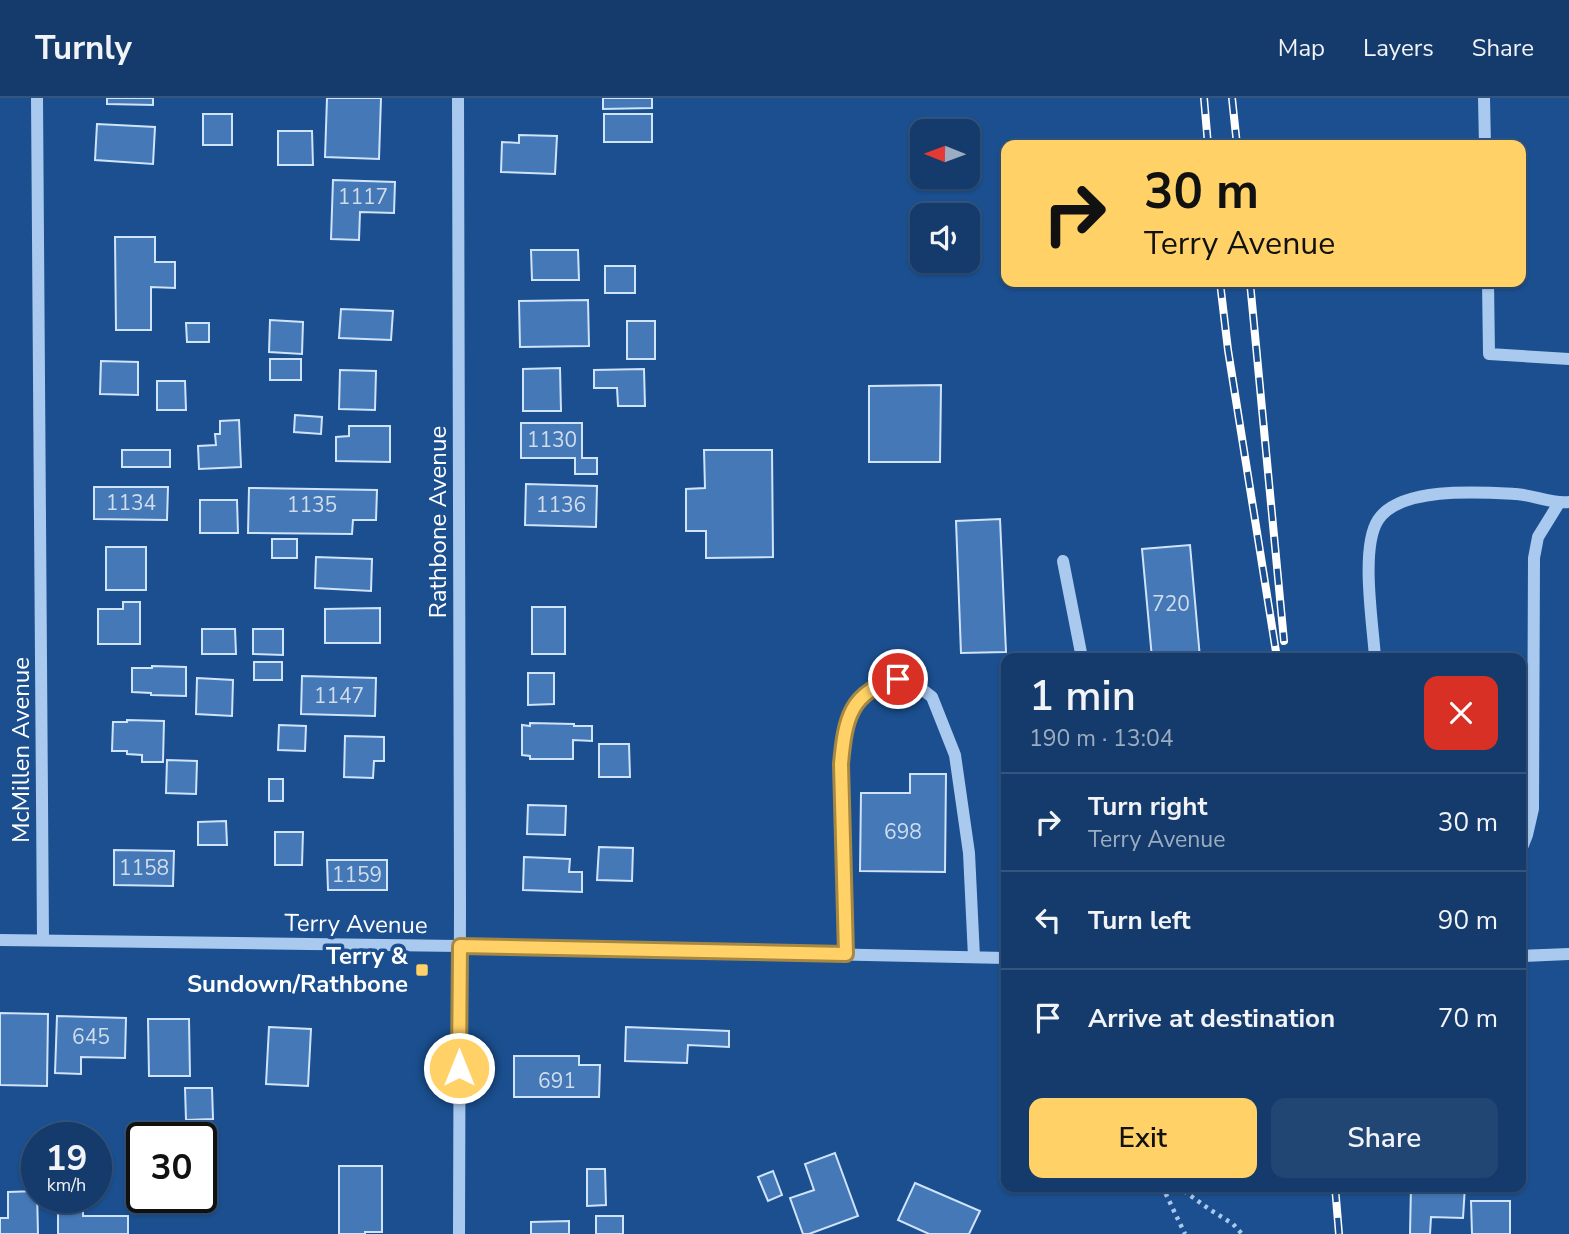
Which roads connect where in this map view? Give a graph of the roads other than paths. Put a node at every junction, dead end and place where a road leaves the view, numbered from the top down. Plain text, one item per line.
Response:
1 (37, 98) edge
2 (458, 98) edge
3 (1484, 98) edge
4 (1485, 140) edge
5 (1488, 287) edge
6 (1569, 359) edge
7 (1564, 503) edge
8 (1063, 561) dead end
9 (1081, 653) edge
10 (1375, 653) edge
11 (1526, 837) edge
12 (0, 940) edge
13 (43, 940) junction
14 (460, 946) junction
15 (846, 954) junction
16 (1569, 954) edge
17 (1526, 956) edge
18 (974, 957) junction
19 (1001, 958) edge
20 (459, 1234) edge

1 - 13 street, McMillen Avenue
2 - 14 street, Rathbone Avenue
3 - 4 street
5 - 6 street
7 - 10 street
7 - 11 street
8 - 9 street
12 - 13 street, Terry Avenue
13 - 14 street, Terry Avenue
14 - 15 street, Terry Avenue
14 - 20 street, Rathbone Avenue
15 - 18 street, Terry Avenue
15 - 18 street
16 - 17 street
18 - 19 street, Terry Avenue

